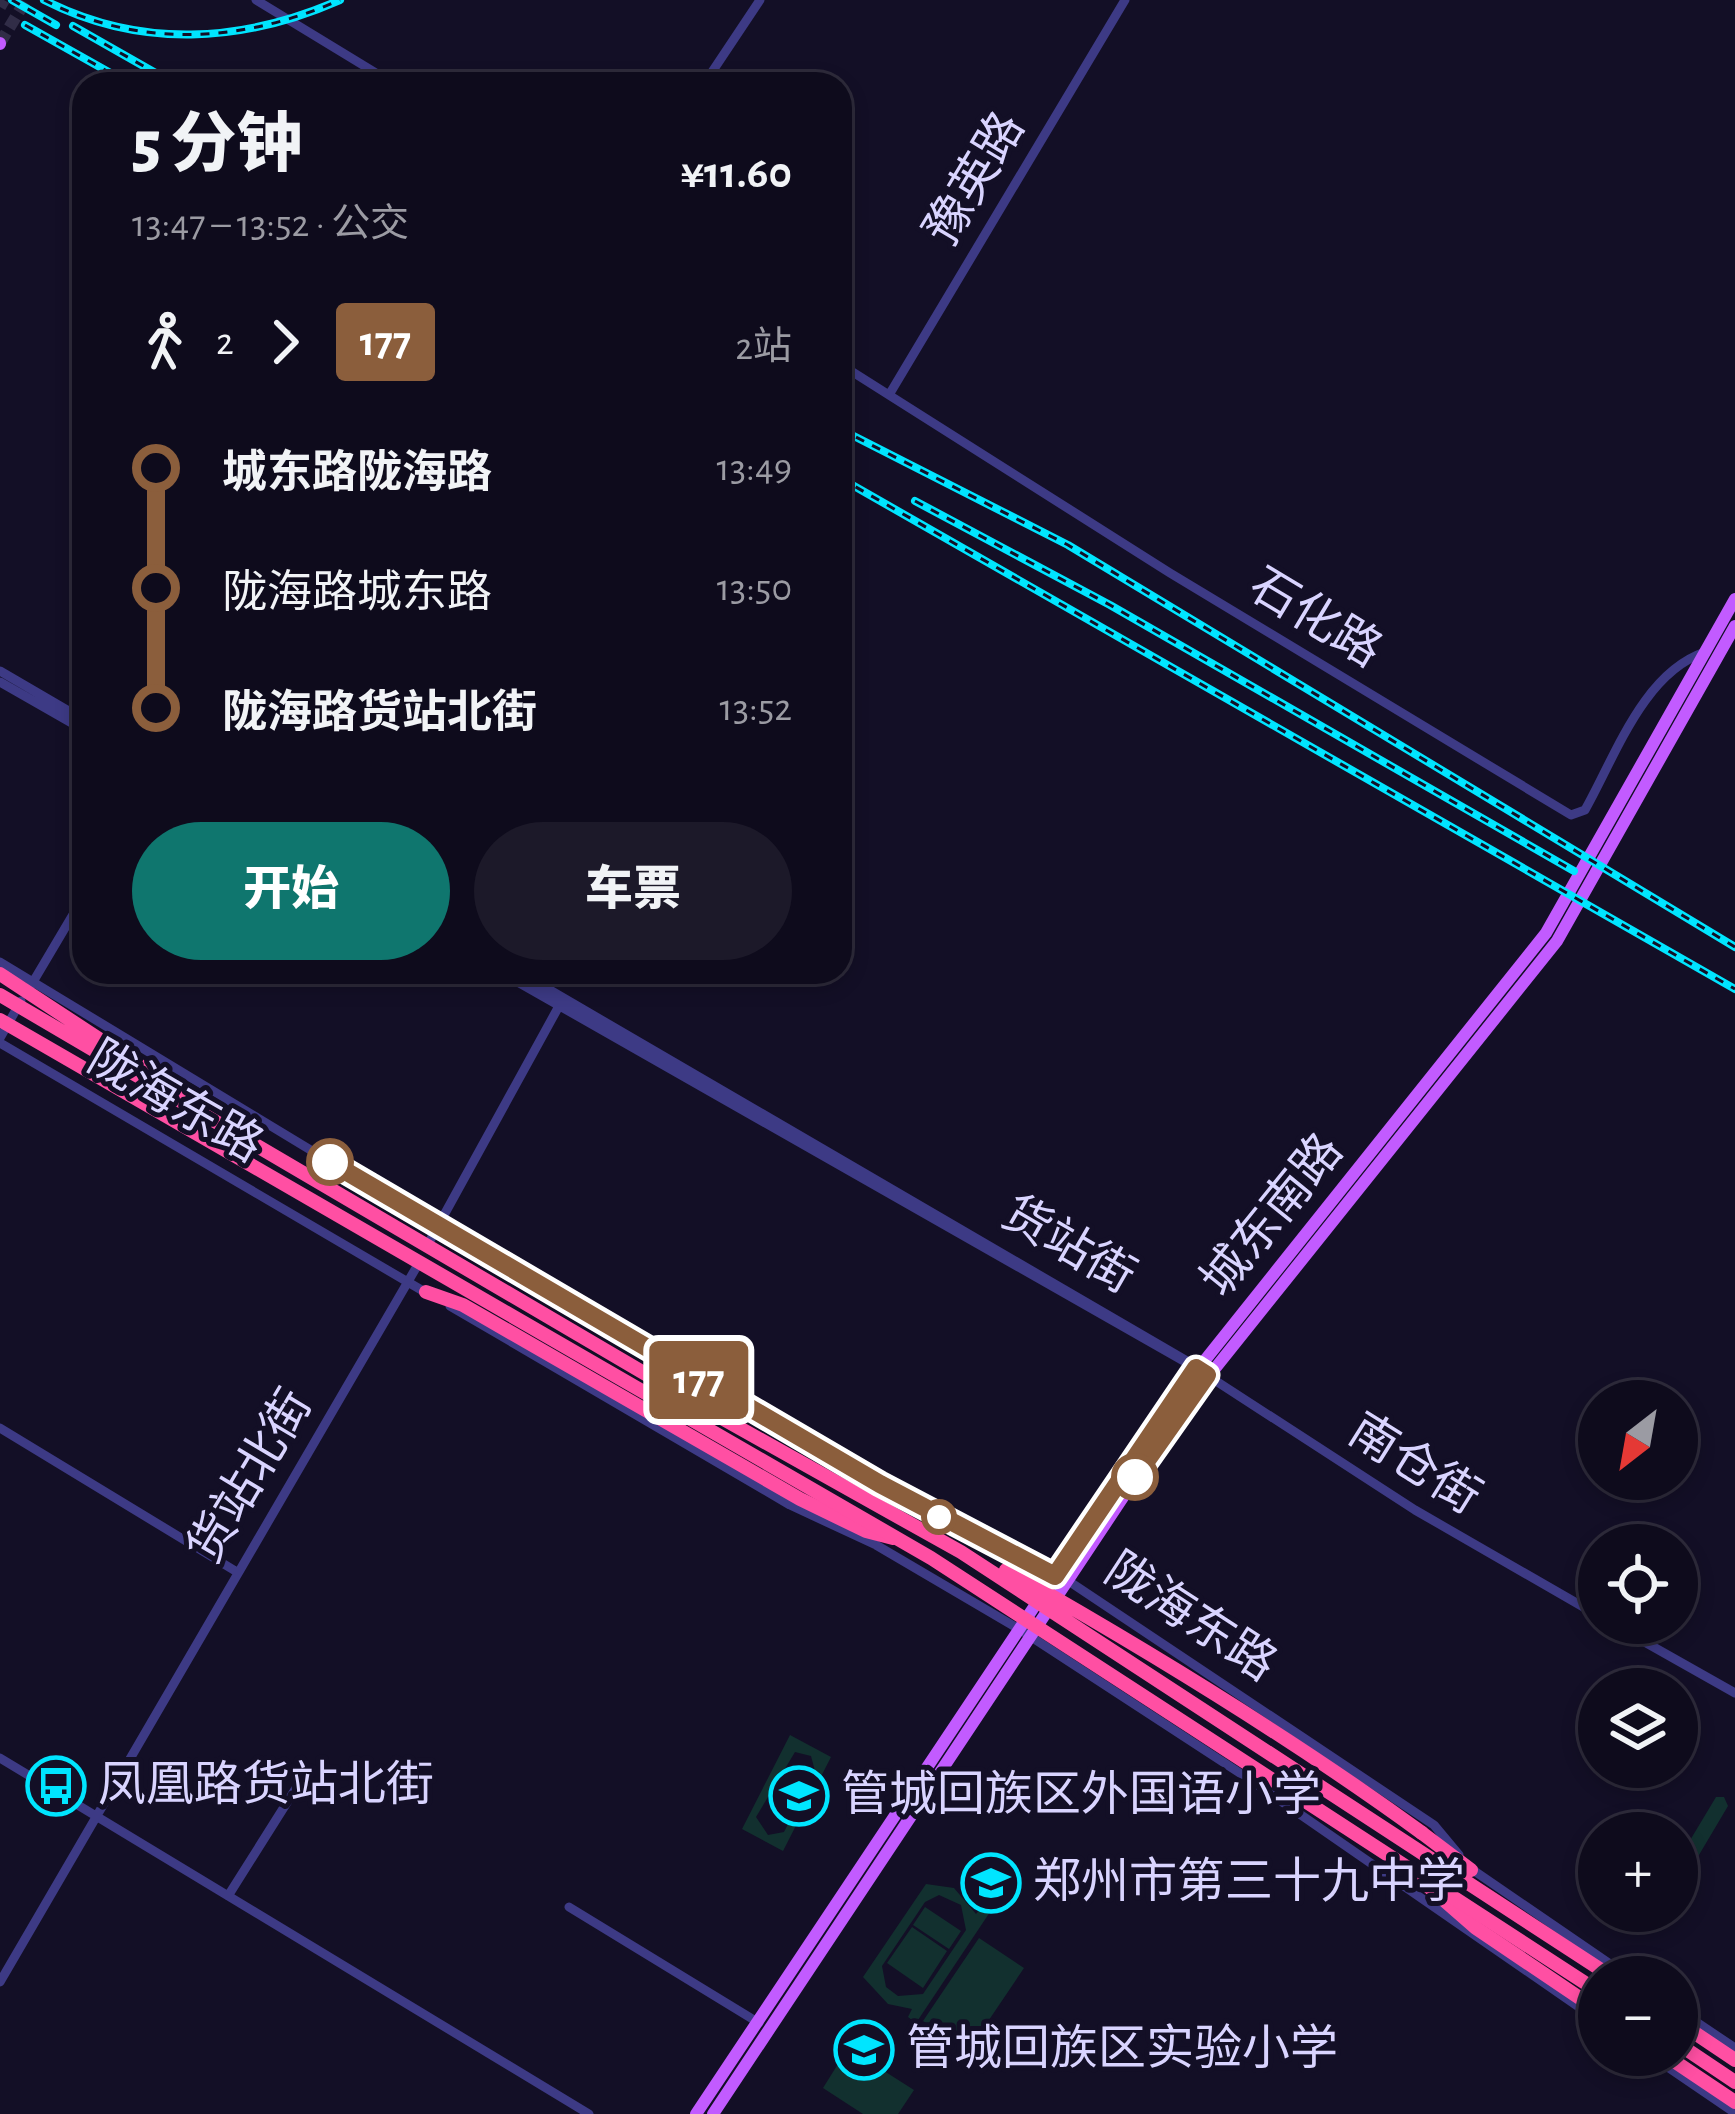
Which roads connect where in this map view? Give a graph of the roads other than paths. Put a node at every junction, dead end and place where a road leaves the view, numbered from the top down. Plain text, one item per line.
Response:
1 (256, 0) edge
2 (760, 0) edge
3 (1125, 0) edge
4 (374, 72) edge
5 (712, 72) edge
6 (852, 372) edge
7 (889, 395) junction
8 (1735, 599) edge
9 (1735, 626) edge
10 (1705, 652) junction
11 (0, 671) edge
12 (0, 682) edge
13 (72, 713) edge
14 (72, 723) edge
15 (72, 916) edge
16 (0, 962) edge
17 (0, 974) edge
18 (33, 981) junction
19 (521, 984) edge
20 (540, 984) edge
21 (0, 995) edge
22 (559, 1006) junction
23 (0, 1020) edge
24 (0, 1041) edge
25 (241, 1137) junction
26 (436, 1226) junction
27 (410, 1282) junction
28 (426, 1292) junction
29 (1201, 1371) junction
30 (0, 1428) edge
31 (896, 1516) junction
32 (898, 1539) junction
33 (237, 1572) junction
34 (1061, 1578) junction
35 (1578, 1604) edge
36 (1025, 1633) junction
37 (1648, 1644) edge
38 (1735, 1693) edge
39 (0, 1758) edge
40 (298, 1785) dead end
41 (95, 1816) junction
42 (1394, 1856) junction
43 (1471, 1870) junction
44 (228, 1896) junction
45 (569, 1907) dead end
46 (1580, 1956) edge
47 (1598, 1956) edge
48 (1578, 1978) edge
49 (0, 1982) edge
50 (1578, 1997) edge
51 (1578, 2006) edge
52 (759, 2023) junction
53 (1698, 2023) edge
54 (1698, 2035) edge
55 (1735, 2048) edge
56 (1698, 2057) edge
57 (1735, 2060) edge
58 (1681, 2076) edge
59 (1696, 2076) edge
60 (1735, 2082) edge
61 (1735, 2102) edge
62 (1735, 2113) edge
63 (589, 2114) edge
64 (696, 2114) edge
65 (713, 2114) edge

1 - 4 street
2 - 5 street
3 - 7 street, 豫英路
6 - 7 street, 石化路
7 - 10 street, 石化路
8 - 10 main road, 城东南路
9 - 29 main road, 城东南路
10 - 29 main road, 城东南路
11 - 13 street
12 - 14 street
15 - 18 street
16 - 18 street, 陇海东路
17 - 25 highway, bridge
18 - 24 street
18 - 26 street, 陇海东路
19 - 22 street, 货站街
20 - 29 street, 货站街
21 - 25 highway, bridge
22 - 26 street, 货站北街
22 - 29 street, 货站街
23 - 32 highway, bridge
24 - 27 street, 陇海东路
25 - 31 highway, bridge
26 - 27 street, 货站北街
26 - 34 street, 陇海东路
27 - 28 street, 陇海东路
27 - 33 street, 货站北街
28 - 32 highway, bridge
28 - 36 street, 陇海东路
29 - 34 main road, 城东南路
29 - 35 street, 南仓街
30 - 33 street
31 - 43 highway, bridge
31 - 46 highway, bridge
32 - 42 highway, bridge
33 - 41 street, 货站北街
34 - 36 main road, 城东南路
34 - 43 street, 陇海东路
36 - 51 street, 陇海东路
36 - 52 main road, 城东南路
36 - 65 main road, 城东南路
37 - 38 street
39 - 41 street
40 - 44 street
41 - 44 street
41 - 49 street, 货站北街
42 - 48 highway, bridge
42 - 50 highway, bridge
43 - 47 street, 陇海东路
44 - 63 street
45 - 52 street
52 - 64 main road, 城东南路
53 - 55 street
54 - 57 highway
56 - 60 highway
58 - 62 street
59 - 61 highway

